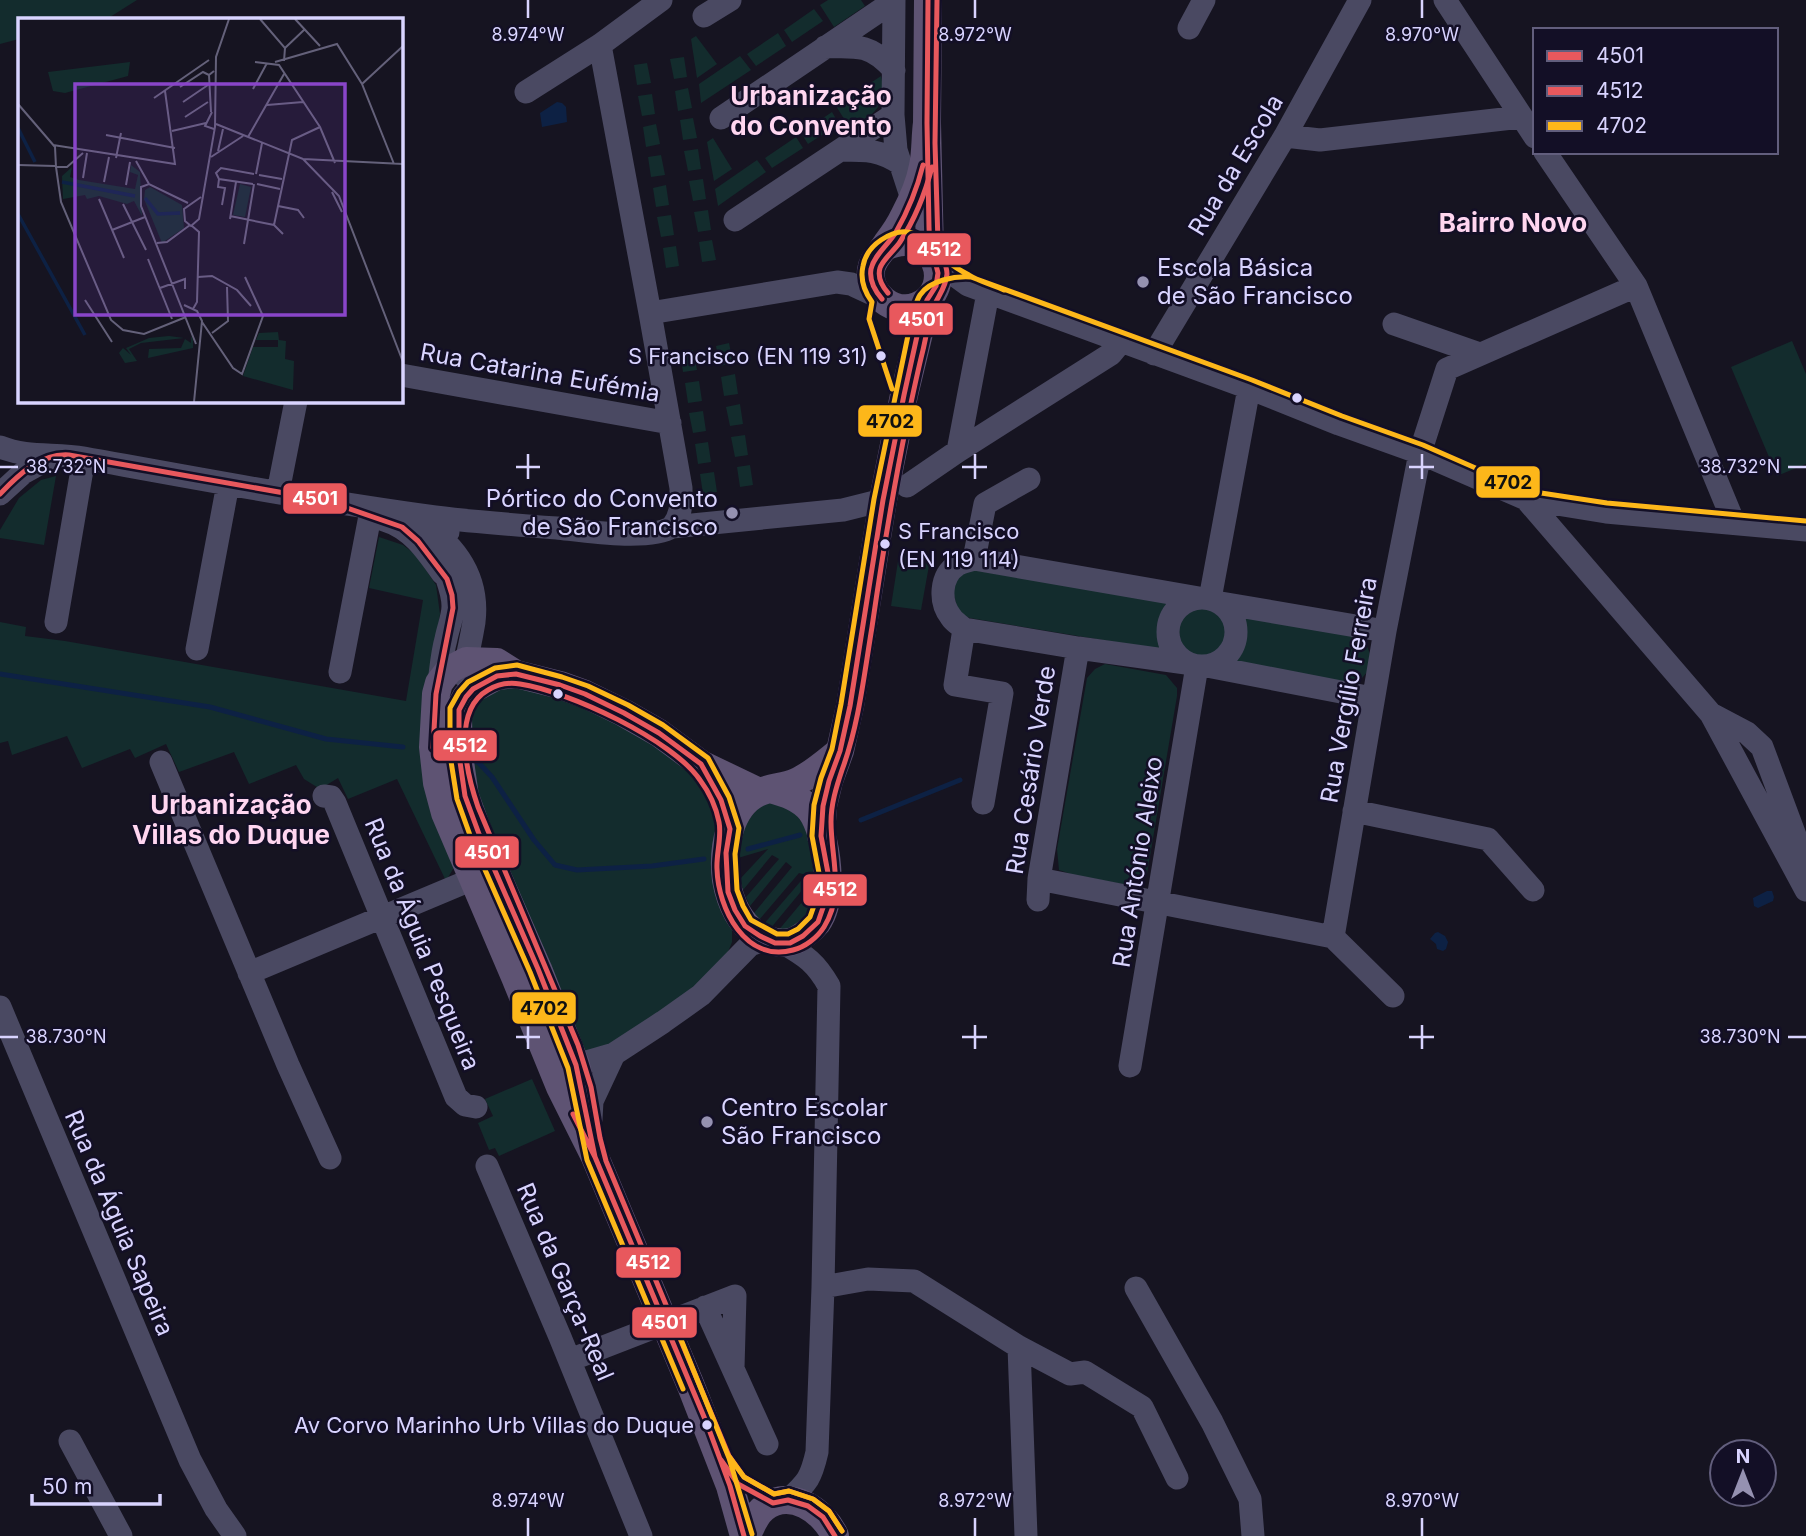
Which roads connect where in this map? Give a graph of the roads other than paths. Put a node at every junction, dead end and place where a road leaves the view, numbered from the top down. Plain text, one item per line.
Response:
1 (662, 0) edge
2 (730, 0) edge
3 (894, 0) edge
4 (928, 0) edge
5 (1204, 0) edge
6 (1360, 0) edge
7 (1445, 0) edge
8 (704, 16) dead end
9 (1189, 28) dead end
10 (600, 44) junction
11 (825, 47) junction
12 (894, 70) junction
13 (527, 92) dead end
14 (893, 115) junction
15 (1521, 117) junction
16 (721, 118) dead end
17 (927, 123) junction
18 (1533, 134) edge
19 (1285, 136) junction
20 (842, 149) junction
21 (1546, 154) edge
22 (901, 164) junction
23 (912, 200) junction
24 (735, 220) dead end
25 (883, 249) junction
26 (933, 257) junction
27 (837, 282) junction
28 (1636, 286) junction
29 (978, 289) junction
30 (928, 298) junction
31 (882, 299) junction
32 (650, 313) junction
33 (1394, 324) dead end
34 (1121, 342) junction
35 (1154, 354) junction
36 (1480, 354) junction
37 (402, 375) edge
38 (1249, 388) junction
39 (904, 395) junction
40 (296, 402) edge
41 (670, 423) junction
42 (0, 447) edge
43 (958, 451) junction
44 (1420, 453) junction
45 (56, 455) junction
46 (84, 458) junction
47 (0, 463) edge
48 (1030, 479) dead end
49 (228, 484) junction
50 (907, 486) dead end
51 (0, 487) edge
52 (278, 492) junction
53 (0, 494) edge
54 (324, 499) junction
55 (1526, 499) junction
56 (883, 500) junction
57 (370, 516) junction
58 (405, 520) junction
59 (1734, 523) junction
60 (472, 525) junction
61 (672, 527) junction
62 (1806, 530) edge
63 (443, 539) junction
64 (974, 559) junction
65 (455, 571) junction
66 (1210, 600) junction
67 (453, 608) junction
68 (474, 620) junction
69 (56, 622) dead end
70 (964, 629) junction
71 (1385, 631) junction
72 (1078, 648) junction
73 (197, 649) dead end
74 (466, 661) junction
75 (1197, 665) junction
76 (503, 671) junction
77 (340, 672) dead end
78 (439, 683) junction
79 (1372, 698) junction
80 (459, 710) junction
81 (1711, 714) junction
82 (839, 751) junction
83 (161, 762) dead end
84 (701, 764) junction
85 (764, 790) junction
86 (324, 796) dead end
87 (983, 803) dead end
88 (1354, 811) junction
89 (730, 829) junction
90 (821, 836) junction
91 (486, 850) junction
92 (1806, 865) edge
93 (473, 880) junction
94 (1533, 890) dead end
95 (1806, 891) edge
96 (1157, 903) junction
97 (382, 917) junction
98 (522, 934) junction
99 (1333, 937) junction
100 (775, 941) junction
101 (249, 973) junction
102 (1393, 996) dead end
103 (0, 1007) edge
104 (614, 1054) junction
105 (547, 1055) junction
106 (576, 1065) junction
107 (1130, 1066) dead end
108 (476, 1107) dead end
109 (592, 1145) junction
110 (330, 1158) dead end
111 (487, 1166) dead end
112 (823, 1287) junction
113 (1136, 1288) dead end
114 (705, 1307) junction
115 (665, 1322) junction
116 (1019, 1347) junction
117 (570, 1360) junction
118 (733, 1368) junction
119 (71, 1441) dead end
120 (767, 1444) dead end
121 (190, 1460) junction
122 (721, 1460) junction
123 (1177, 1478) dead end
124 (780, 1501) junction
125 (121, 1536) edge
126 (220, 1536) edge
127 (235, 1536) edge
128 (641, 1536) edge
129 (745, 1536) edge
130 (835, 1536) edge
131 (1026, 1536) edge
132 (1253, 1536) edge

1 - 10 street
2 - 8 street
3 - 11 street
3 - 12 street
4 - 17 main road
5 - 9 street
6 - 19 street, Rua da Escola
7 - 15 street
10 - 13 street
10 - 32 street
11 - 12 street
11 - 16 street
12 - 14 street
14 - 20 street
14 - 22 street
15 - 18 street
15 - 19 street
17 - 23 main road
17 - 26 main road
19 - 35 street, Rua da Escola
20 - 22 street
20 - 24 street
21 - 28 street
22 - 23 street
23 - 25 main road
25 - 26 main road
25 - 27 street
25 - 31 main road
26 - 29 street
26 - 30 main road
27 - 31 street
27 - 32 street
28 - 36 street, Rua Vergílio Ferreira
28 - 59 street
29 - 30 street
29 - 34 street
29 - 43 street
30 - 31 main road
30 - 39 main road
31 - 39 main road
32 - 41 street
33 - 36 street
34 - 35 street
34 - 43 street
35 - 38 street
36 - 44 street, Rua Vergílio Ferreira
37 - 41 street, Rua Catarina Eufémia
38 - 44 street
38 - 66 street
39 - 56 main road
40 - 52 street
41 - 61 street
42 - 45 street
43 - 50 street
44 - 55 street
44 - 71 street, Rua Vergílio Ferreira
45 - 46 street
45 - 53 street
46 - 49 street
46 - 69 street
47 - 51 street
48 - 64 street
49 - 52 street
49 - 73 street
52 - 54 street
54 - 57 street
54 - 58 street
55 - 59 street
55 - 81 street
56 - 61 street
56 - 82 main road
57 - 58 street
57 - 77 street
58 - 60 street
58 - 63 street
58 - 65 street
59 - 62 street
60 - 61 street
60 - 63 street
60 - 65 street
63 - 65 street
64 - 66 street
64 - 70 street
65 - 67 street
65 - 68 street
66 - 71 street
66 - 75 street
66 - 75 street
67 - 74 street
67 - 78 street
68 - 74 street
68 - 76 street
70 - 72 street
70 - 87 street
71 - 79 street, Rua Vergílio Ferreira
72 - 75 street
72 - 96 street, Rua Cesário Verde
74 - 76 main road
74 - 78 main road
74 - 80 street
75 - 79 street
75 - 96 street, Rua António Aleixo
76 - 80 main road
76 - 84 main road
78 - 93 main road
79 - 88 street, Rua Vergílio Ferreira
80 - 91 main road
81 - 92 street
81 - 95 street
82 - 85 main road
82 - 90 main road
83 - 101 street
84 - 85 main road
84 - 89 main road
85 - 89 main road
85 - 90 main road
86 - 97 street, Rua da Águia Pesqueira
88 - 94 street
88 - 99 street, Rua Vergílio Ferreira
89 - 100 main road
90 - 100 main road
91 - 93 street
91 - 98 main road
93 - 97 street
93 - 98 street
93 - 105 main road
96 - 99 street
96 - 107 street, Rua António Aleixo
97 - 101 street
97 - 108 street, Rua da Águia Pesqueira
98 - 106 main road
99 - 102 street
100 - 104 street
100 - 112 street
101 - 110 street
103 - 121 street, Rua da Águia Sapeira
104 - 106 street
104 - 109 street
105 - 106 street
105 - 109 main road
106 - 109 main road
109 - 115 main road
111 - 117 street, Rua da Garça-Real
112 - 116 street
112 - 124 street
113 - 132 street
114 - 115 street
114 - 118 street
114 - 118 street
115 - 117 street
115 - 122 main road
116 - 123 street
116 - 131 street
117 - 128 street, Rua da Garça-Real
118 - 120 street
119 - 125 street
121 - 126 street, Rua da Águia Sapeira
121 - 127 street, Rua da Águia Sapeira
122 - 124 main road
122 - 129 main road
124 - 129 main road
124 - 130 main road

